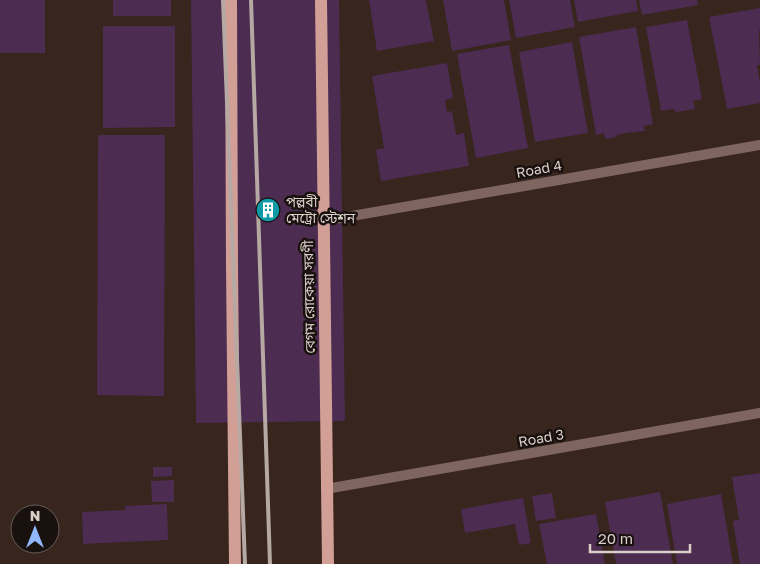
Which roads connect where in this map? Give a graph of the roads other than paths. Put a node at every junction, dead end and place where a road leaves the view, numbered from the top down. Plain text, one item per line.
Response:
1 (231, 0) edge
2 (321, 0) edge
3 (760, 145) edge
4 (323, 221) junction
5 (760, 413) edge
6 (326, 489) junction
7 (235, 564) edge
8 (328, 564) edge

1 - 7 main road
2 - 4 main road, বেগম রোকেয়া সরণী
3 - 4 street, Road 4
4 - 6 main road, বেগম রোকেয়া সরণী
5 - 6 street, Road 3
6 - 8 main road, বেগম রোকেয়া সরণী

